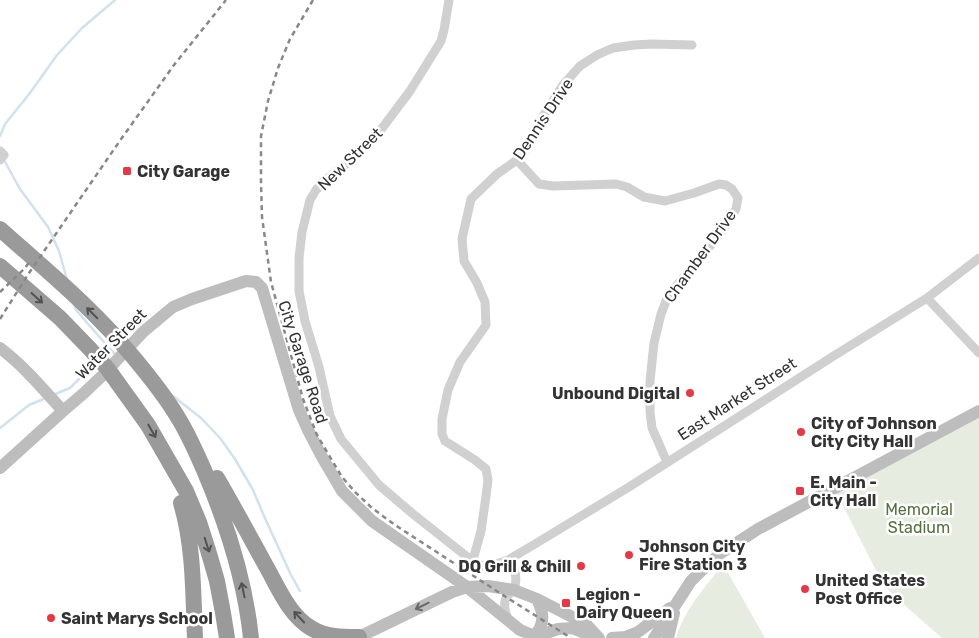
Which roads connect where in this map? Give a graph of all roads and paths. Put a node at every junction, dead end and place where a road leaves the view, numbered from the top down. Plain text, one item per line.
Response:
1 (449, 0) edge
2 (692, 45) dead end
3 (517, 160) junction
4 (0, 229) edge
5 (979, 258) edge
6 (0, 266) edge
7 (262, 288) joint
8 (927, 298) junction
9 (0, 348) edge
10 (979, 353) edge
11 (59, 407) junction
12 (979, 411) edge
13 (190, 438) junction
14 (667, 462) junction
15 (0, 468) edge
16 (172, 469) junction
17 (510, 559) junction
18 (473, 560) junction
19 (467, 587) junction
20 (514, 590) junction
21 (537, 599) junction
22 (676, 603) junction
23 (509, 622) junction
24 (358, 637) edge
25 (534, 637) edge
26 (195, 638) edge
27 (227, 638) edge
28 (251, 638) edge
29 (598, 638) edge
30 (612, 638) edge
31 (654, 638) edge
32 (668, 638) edge

1 - 18 street, New Street
2 - 3 street, Dennis Drive
3 - 14 street, Chamber Drive
3 - 18 street, Dennis Drive
13 -> 4 highway
5 - 8 street, East Market Street
6 -> 16 highway
7 - 11 main road, Water Street
7 - 19 main road, City Garage Road
8 - 10 street
8 - 14 street, East Market Street
9 - 11 main road
11 - 15 main road, Water Street
12 - 22 main road
24 -> 13 highway
28 -> 13 highway
14 - 17 street, East Market Street
16 - 26 highway
16 -> 27 highway
17 - 18 street, New Street
17 - 20 street
19 - 20 main road
19 - 23 main road, City Garage Road
19 -> 24 main road
20 - 21 main road
20 - 23 street
21 - 25 main road
21 - 29 main road
22 - 30 main road
22 - 31 main road
22 - 32 main road
23 - 25 main road
25 - 29 main road

